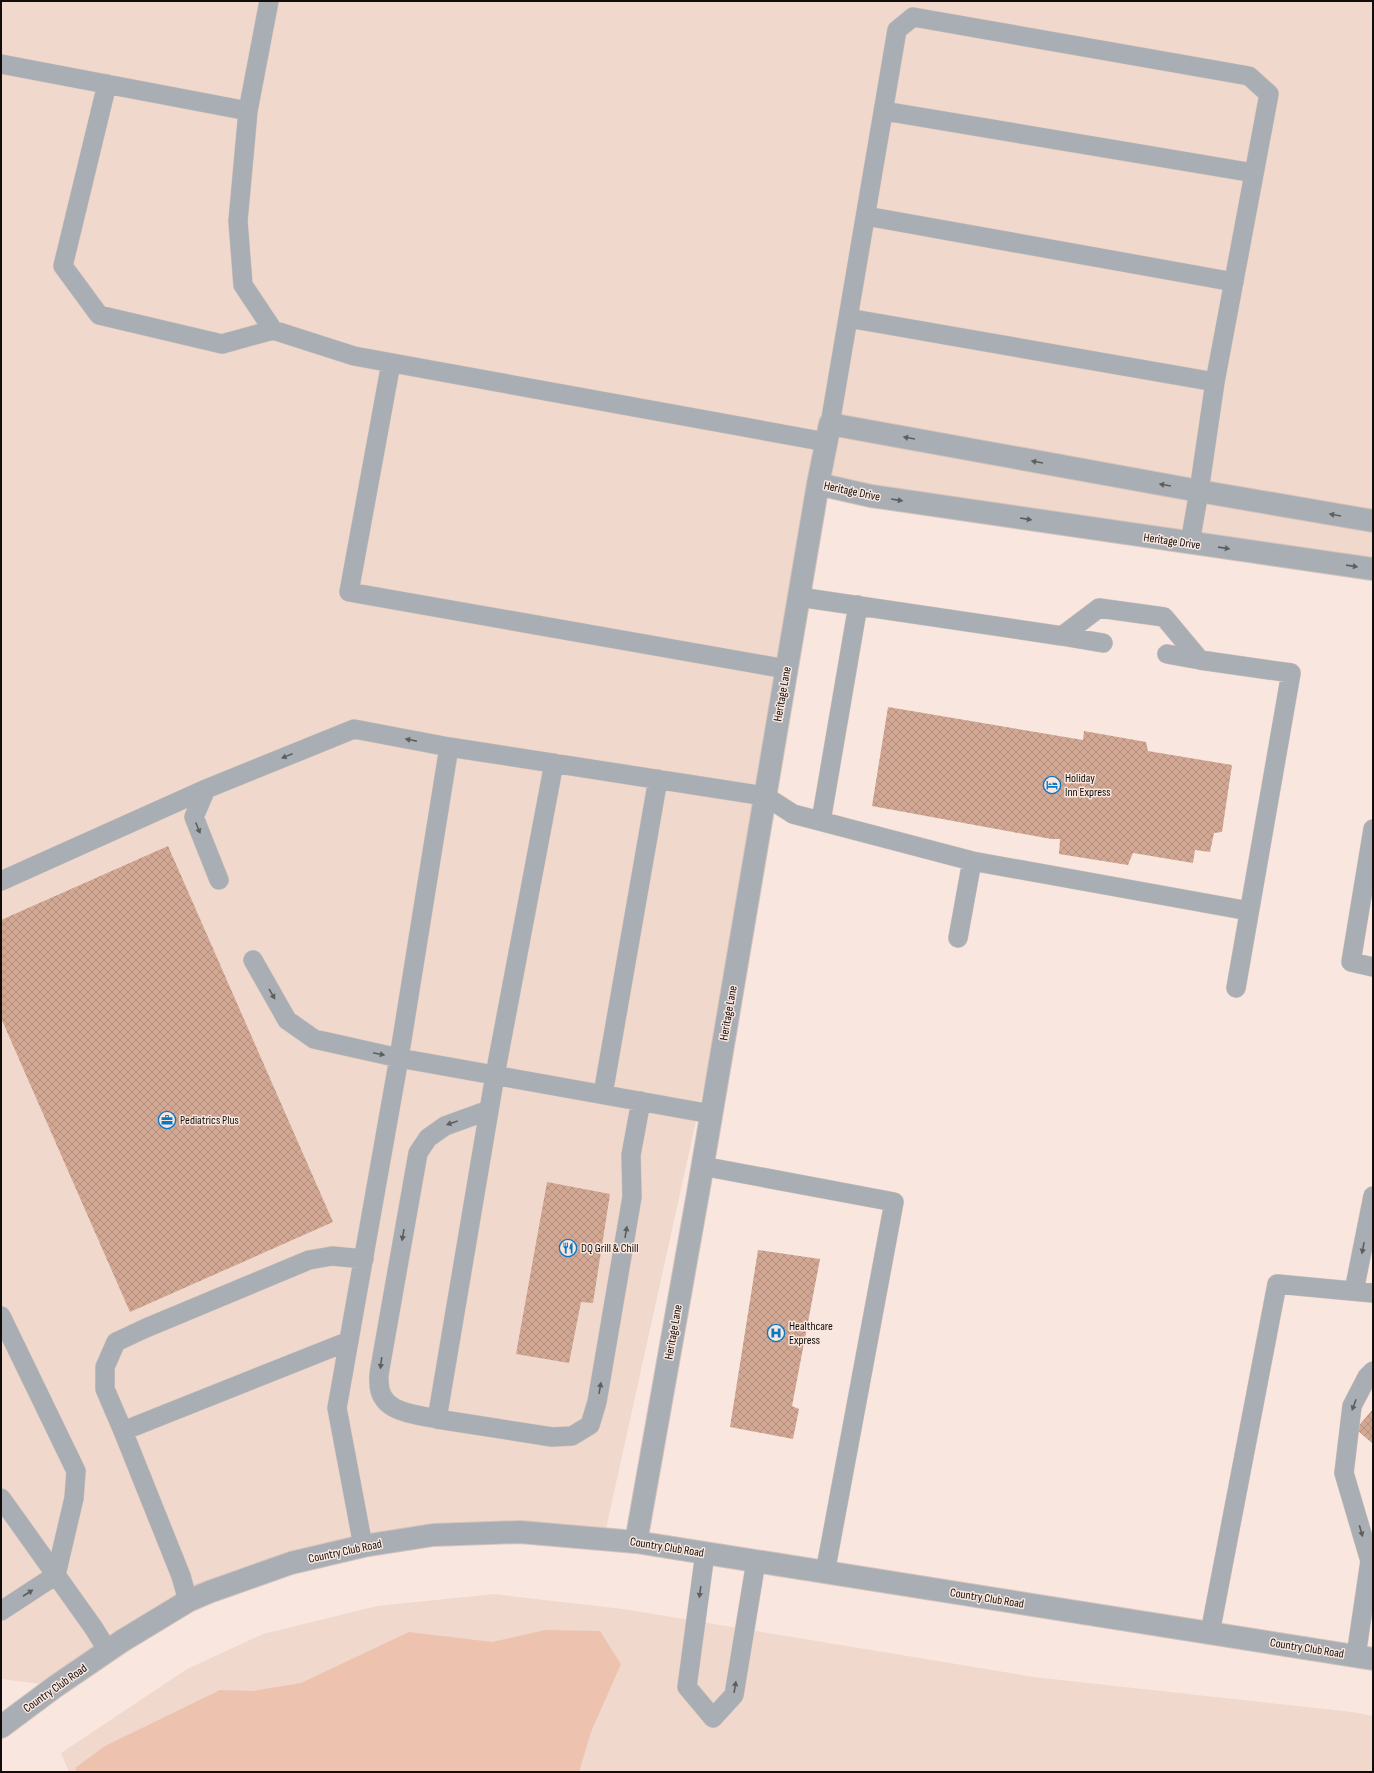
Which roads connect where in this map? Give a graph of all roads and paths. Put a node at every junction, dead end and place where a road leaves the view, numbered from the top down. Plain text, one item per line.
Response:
1 (269, 1) edge
2 (914, 9) edge
3 (1, 64) edge
4 (107, 84) junction
5 (248, 111) junction
6 (884, 111) junction
7 (1254, 173) junction
8 (866, 216) junction
9 (1234, 282) junction
10 (848, 318) junction
11 (273, 330) junction
12 (391, 363) junction
13 (1216, 382) junction
14 (828, 433) junction
15 (818, 484) junction
16 (1199, 491) junction
17 (1373, 521) edge
18 (1190, 543) junction
19 (1373, 569) edge
20 (799, 597) junction
21 (858, 605) junction
22 (1062, 636) junction
23 (1103, 643) dead end
24 (1167, 654) dead end
25 (1200, 660) junction
26 (786, 669) junction
27 (449, 747) junction
28 (554, 763) junction
29 (658, 779) junction
30 (206, 789) junction
31 (765, 796) junction
32 (821, 821) junction
33 (1373, 829) edge
34 (972, 861) junction
35 (219, 880) dead end
36 (1, 881) edge
37 (1249, 911) junction
38 (958, 938) dead end
39 (253, 960) dead end
40 (1373, 967) edge
41 (1236, 988) dead end
42 (400, 1058) junction
43 (495, 1075) junction
44 (603, 1094) junction
45 (641, 1101) junction
46 (489, 1110) junction
47 (712, 1114) junction
48 (702, 1166) junction
49 (1373, 1196) edge
50 (364, 1259) junction
51 (1354, 1291) junction
52 (1373, 1293) edge
53 (1, 1316) edge
54 (349, 1341) junction
55 (1373, 1371) edge
56 (437, 1419) junction
57 (123, 1431) junction
58 (1, 1498) edge
59 (636, 1542) junction
60 (363, 1546) junction
61 (705, 1553) junction
62 (756, 1561) junction
63 (1372, 1561) edge
64 (825, 1572) junction
65 (56, 1575) junction
66 (188, 1601) junction
67 (1, 1611) edge
68 (1210, 1633) junction
69 (108, 1651) junction
70 (1364, 1657) edge
71 (1, 1727) edge

1 - 5 lane
2 - 6 lane
2 - 7 lane
3 - 4 lane
4 - 5 lane
4 - 11 lane
5 - 11 lane
6 - 7 lane
6 - 8 lane
7 - 9 lane
8 - 9 lane
8 - 10 lane
9 - 13 lane
10 - 13 lane
10 - 14 lane
11 - 12 lane
12 - 14 lane
12 - 26 lane
13 - 16 lane
14 - 15 street, Heritage Drive
16 -> 14 street
15 -> 18 street, Heritage Drive
15 - 20 street, Heritage Lane
17 -> 16 street
16 - 18 lane
18 -> 19 street, Heritage Drive
20 - 21 lane
20 - 26 street, Heritage Lane
21 - 22 lane
21 - 32 lane
22 - 23 lane
22 - 25 lane
24 - 25 lane
25 - 37 lane
26 - 31 street, Heritage Lane
27 - 28 lane
27 -> 30 lane
27 - 42 lane
28 - 29 lane
28 - 43 lane
29 - 31 lane
29 - 44 lane
30 -> 35 lane
30 - 36 lane
31 - 32 lane
31 - 47 street, Heritage Lane
32 - 34 lane
33 - 40 lane
34 - 37 lane
34 - 38 lane
37 - 41 lane
39 -> 42 lane
42 - 43 lane
42 - 50 lane
43 - 44 lane
43 - 46 lane
44 - 45 lane
45 - 47 lane
56 -> 45 lane
46 - 56 lane
46 -> 56 lane
47 - 48 street, Heritage Lane
48 - 59 street, Heritage Lane
48 - 64 lane
49 -> 51 lane
50 - 54 lane
50 - 57 lane
51 - 52 lane
51 - 68 lane
53 - 65 lane
54 - 57 lane
54 - 60 lane
55 -> 63 lane
57 - 66 lane
58 - 65 lane
59 - 60 street, Country Club Road
59 - 61 street, Country Club Road
60 - 66 street, Country Club Road
61 - 62 street, Country Club Road
61 -> 62 lane
62 - 64 street, Country Club Road
63 - 70 lane
64 - 68 street, Country Club Road
67 -> 65 lane
65 - 69 lane
66 - 69 street, Country Club Road
68 - 70 street, Country Club Road
69 - 71 street, Country Club Road

